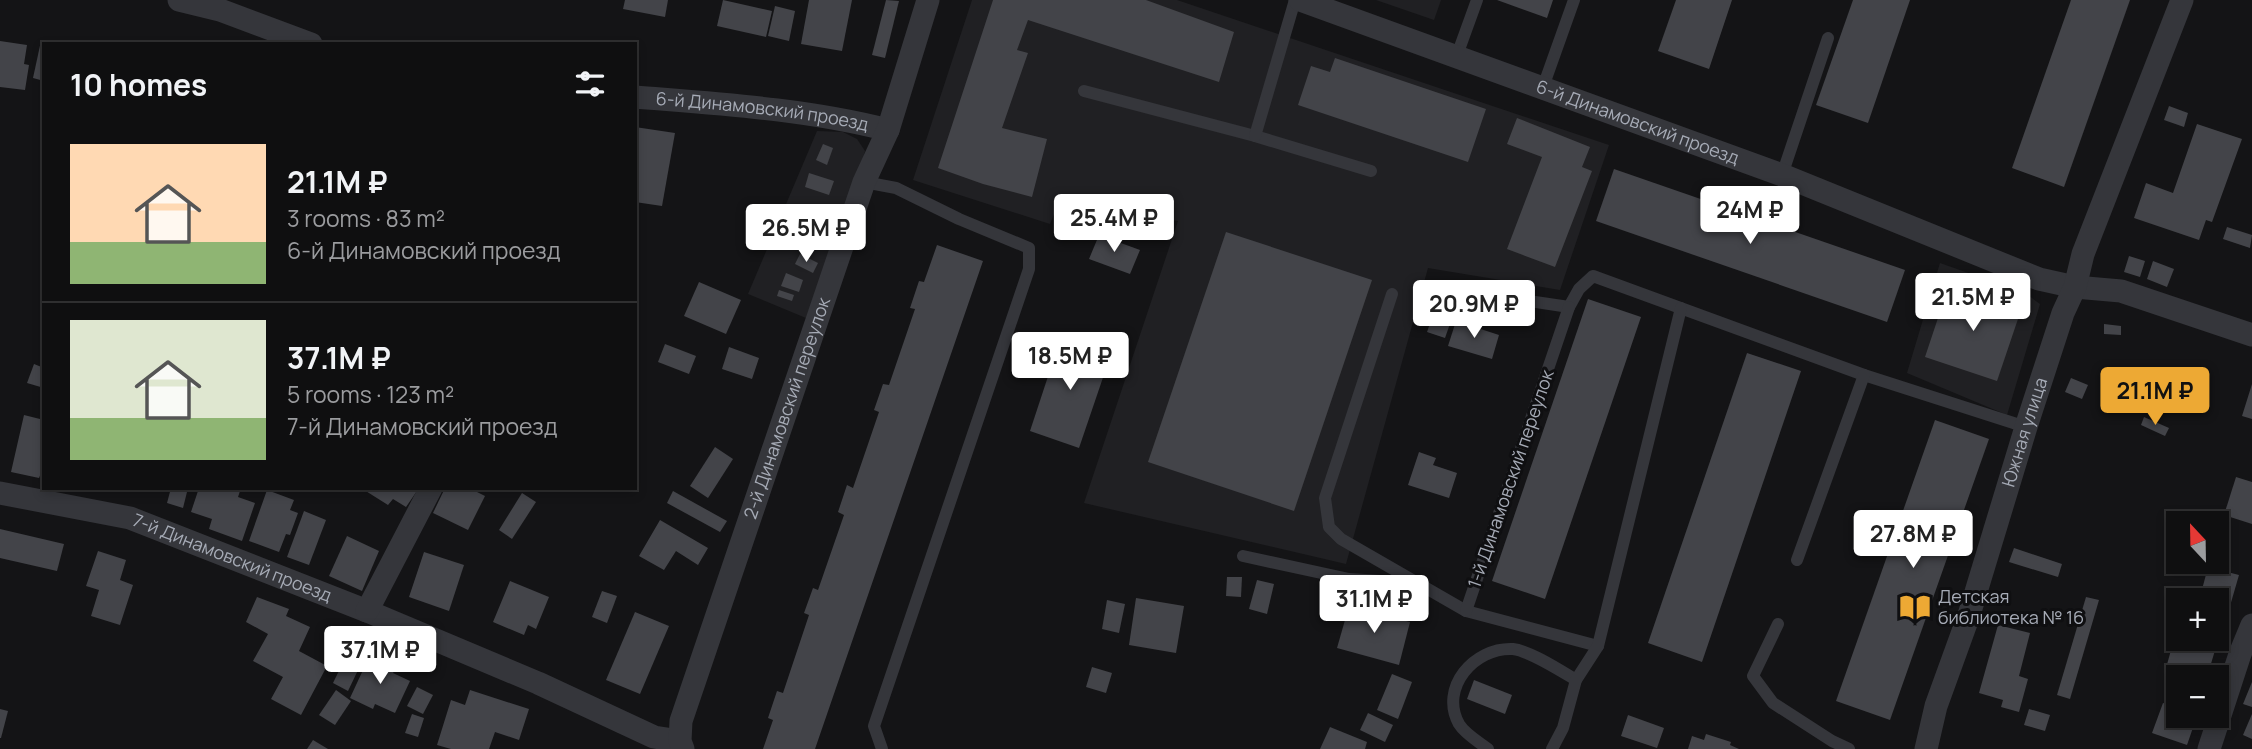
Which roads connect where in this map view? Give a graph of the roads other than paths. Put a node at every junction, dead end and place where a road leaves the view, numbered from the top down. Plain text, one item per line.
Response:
1 (180, 0) edge
2 (928, 0) edge
3 (1295, 0) edge
4 (1300, 0) edge
5 (1476, 0) edge
6 (1574, 0) edge
7 (2182, 0) edge
8 (1828, 38) dead end
9 (306, 42) edge
10 (1456, 58) junction
11 (1544, 88) junction
12 (1084, 91) dead end
13 (637, 97) edge
14 (888, 130) junction
15 (1255, 136) junction
16 (1371, 171) dead end
17 (1782, 175) junction
18 (864, 182) junction
19 (2075, 287) junction
20 (1476, 293) dead end
21 (1392, 294) dead end
22 (1569, 307) junction
23 (1681, 308) junction
24 (2252, 335) edge
25 (1864, 375) junction
26 (2026, 427) junction
27 (430, 490) edge
28 (0, 493) edge
29 (1243, 556) dead end
30 (1797, 560) dead end
31 (1416, 583) junction
32 (368, 611) junction
33 (1466, 611) junction
34 (1778, 624) dead end
35 (2252, 625) edge
36 (1598, 646) junction
37 (2246, 656) edge
38 (1576, 680) junction
39 (681, 745) edge
40 (882, 749) edge
41 (1488, 749) edge
42 (1552, 749) edge
43 (1849, 749) edge
44 (1926, 749) edge
45 (2209, 749) edge

1 - 9 street
2 - 14 street, 2-й Динамовский переулок
3 - 15 lane
4 - 10 street, 6-й Динамовский проезд
5 - 10 lane
6 - 11 lane
7 - 19 street, Южная улица
8 - 17 lane
10 - 11 street, 6-й Динамовский проезд
11 - 17 street, 6-й Динамовский проезд
12 - 15 lane
13 - 14 street, 6-й Динамовский проезд
14 - 18 street, 2-й Динамовский переулок
15 - 16 lane
17 - 19 street, 6-й Динамовский проезд
18 - 39 street, 2-й Динамовский переулок
18 - 40 lane
19 - 24 street, 6-й Динамовский проезд
19 - 26 street, Южная улица
20 - 22 lane
21 - 31 lane
22 - 23 lane, 1-й Динамовский переулок
22 - 33 lane, 1-й Динамовский переулок
23 - 25 lane
23 - 36 lane
25 - 26 lane
25 - 30 lane
26 - 44 street, Южная улица
27 - 32 street
28 - 32 street, 7-й Динамовский проезд
29 - 31 lane
31 - 33 lane
32 - 39 street, 7-й Динамовский проезд
33 - 36 lane
34 - 43 lane
35 - 37 street
36 - 38 lane
37 - 45 street
38 - 41 lane
38 - 42 lane

